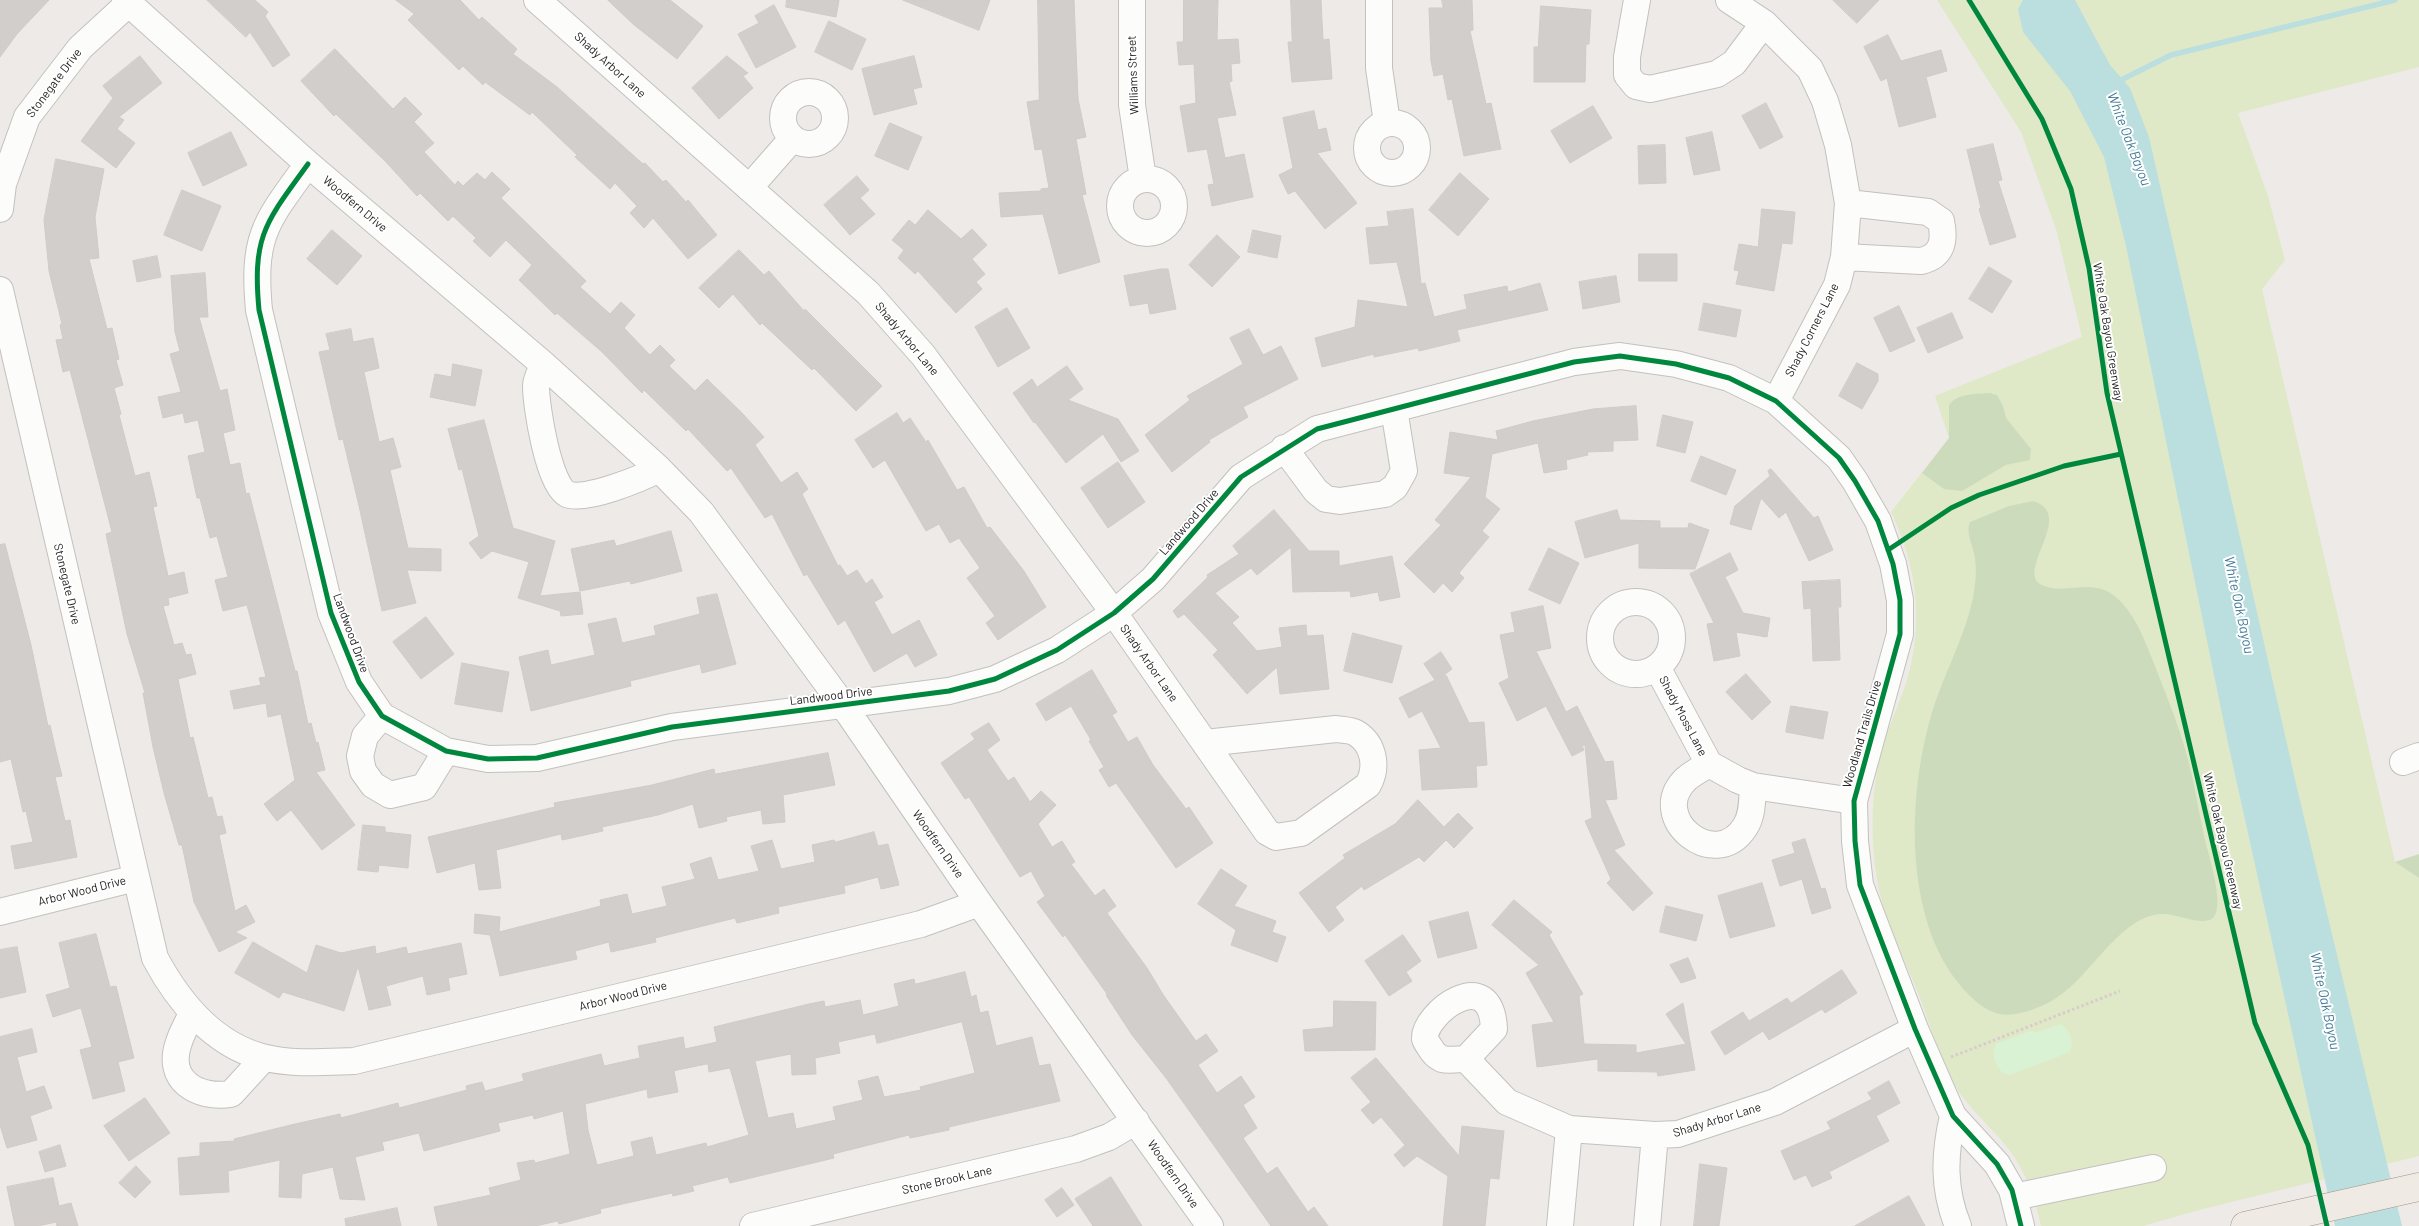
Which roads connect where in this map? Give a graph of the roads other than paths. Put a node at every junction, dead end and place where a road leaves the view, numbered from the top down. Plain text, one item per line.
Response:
1 (537, 0) edge
2 (1132, 0) edge
3 (1379, 0) edge
4 (1638, 0) edge
5 (1729, 0) edge
6 (127, 2) edge
7 (1764, 23) junction
8 (1387, 123) dead end
9 (792, 139) dead end
10 (308, 164) junction
11 (1144, 179) dead end
12 (749, 188) junction
13 (1848, 203) junction
14 (0, 209) edge
15 (1844, 256) junction
16 (0, 290) edge
17 (543, 364) junction
18 (1776, 401) junction
19 (1394, 408) junction
20 (1284, 448) junction
21 (659, 469) junction
22 (1114, 613) junction
23 (1657, 667) dead end
24 (843, 705) junction
25 (382, 716) junction
26 (1205, 743) junction
27 (446, 751) junction
28 (1709, 764) junction
29 (1753, 786) junction
30 (1854, 801) junction
31 (136, 878) junction
32 (979, 903) junction
33 (0, 912) edge
34 (192, 1013) junction
35 (1916, 1029) junction
36 (264, 1058) junction
37 (1466, 1059) dead end
38 (1952, 1116) junction
39 (1136, 1121) junction
40 (1569, 1129) junction
41 (1655, 1136) junction
42 (2153, 1168) dead end
43 (2419, 1187) edge
44 (2014, 1197) junction
45 (753, 1226) edge
46 (1210, 1226) edge
47 (1560, 1226) edge
48 (1647, 1226) edge
49 (1958, 1226) edge
50 (2021, 1226) edge
51 (2244, 1226) edge

1 - 12 street, Shady Arbor Lane
2 - 11 street, Williams Street
3 - 8 street
4 - 7 street
5 - 7 street, Shady Corners Lane
6 - 10 street, Woodfern Drive
6 - 14 street, Stonegate Drive
7 - 13 street, Shady Corners Lane
9 - 12 street
10 - 17 street, Woodfern Drive
10 - 25 street, Landwood Drive
12 - 22 street, Shady Arbor Lane
13 - 15 street, Shady Corners Lane
13 - 15 street
15 - 18 street, Shady Corners Lane
16 - 31 street, Stonegate Drive
17 - 21 street, Woodfern Drive
17 - 21 street
18 - 19 street, Landwood Drive
18 - 30 street, Woodland Trails Drive
19 - 20 street, Landwood Drive
19 - 20 street
20 - 22 street, Landwood Drive
21 - 24 street, Woodfern Drive
22 - 24 street, Landwood Drive
22 - 26 street, Shady Arbor Lane
23 - 28 street, Shady Moss Lane
24 - 27 street, Landwood Drive
24 - 32 street, Woodfern Drive
25 - 27 street, Landwood Drive
25 - 27 street
26 - 26 street, Shady Arbor Lane
28 - 29 street, Shady Moss Lane
28 - 29 street, Shady Moss Lane
29 - 30 street, Shady Moss Lane
30 - 35 street, Woodland Trails Drive
31 - 33 street, Arbor Wood Drive
31 - 34 street, Arbor Wood Drive
32 - 36 street, Arbor Wood Drive
32 - 39 street, Woodfern Drive
34 - 36 street, Arbor Wood Drive
34 - 36 street
35 - 38 street, Woodland Trails Drive
35 - 41 street, Shady Arbor Lane
37 - 40 street, Shady Arbor Lane
38 - 44 street, Woodland Trails Drive
38 - 49 street
39 - 45 street, Stone Brook Lane
39 - 46 street, Woodfern Drive
40 - 41 street, Shady Arbor Lane
40 - 47 street
41 - 48 street
42 - 44 street
43 - 51 main road
44 - 50 street, Woodland Trails Drive

